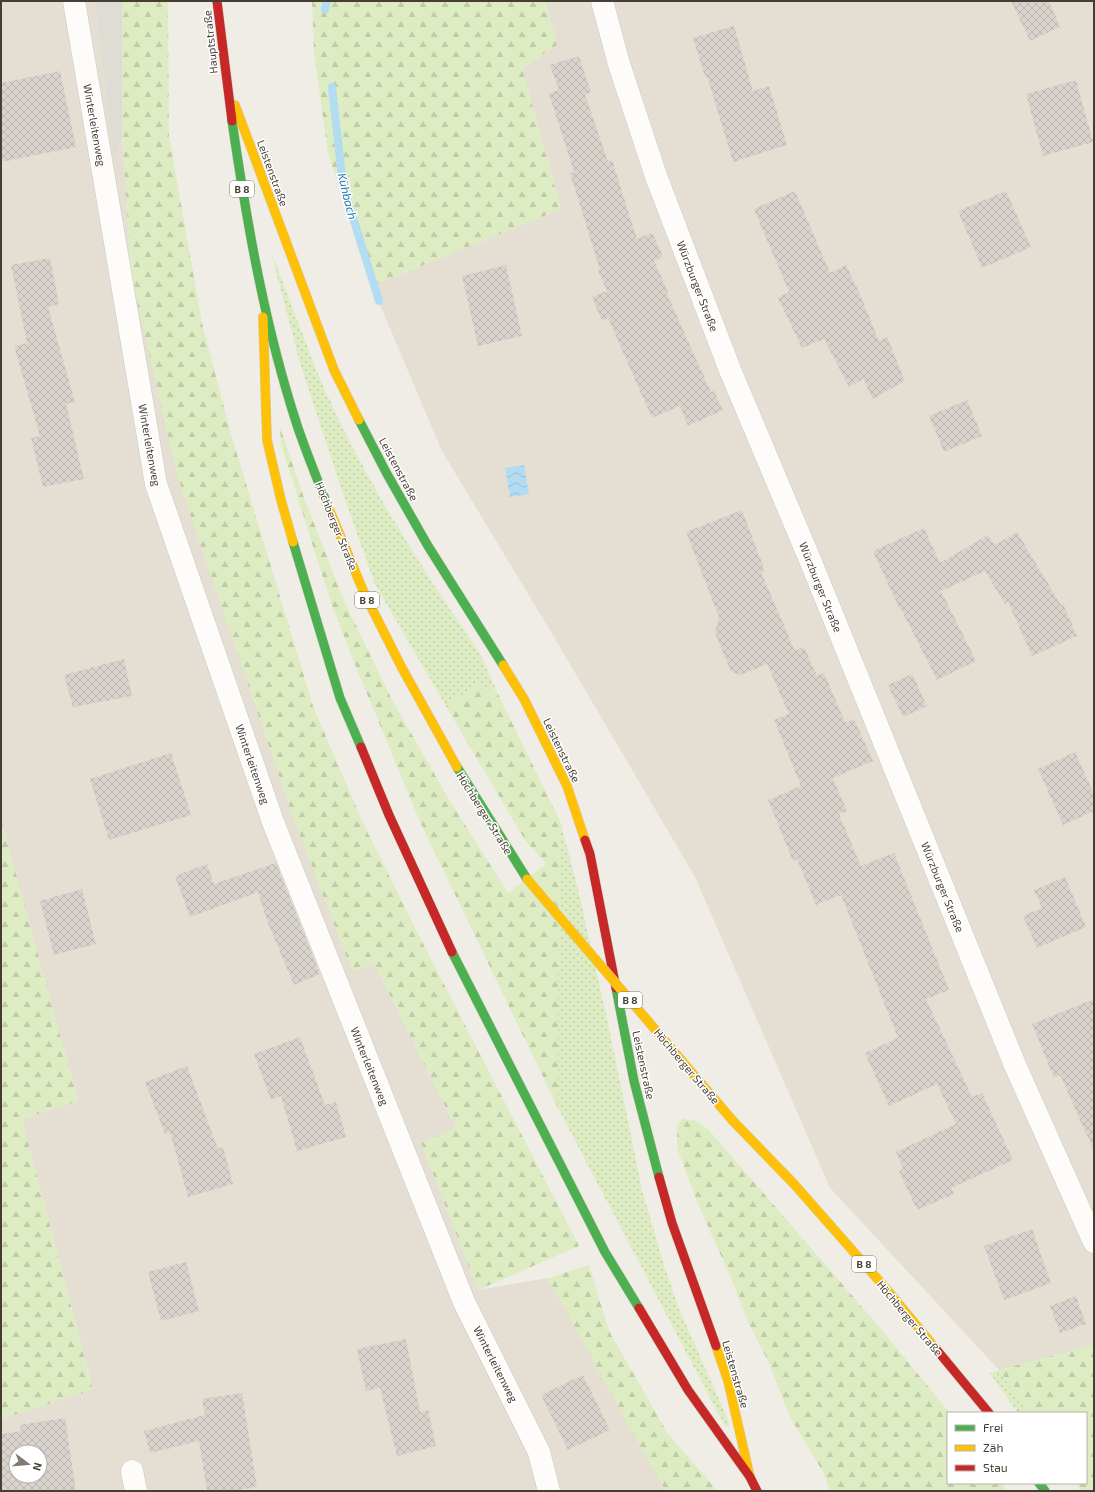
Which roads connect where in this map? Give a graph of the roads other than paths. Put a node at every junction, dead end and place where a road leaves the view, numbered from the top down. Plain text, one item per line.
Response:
1 (74, 1) edge
2 (217, 1) edge
3 (602, 1) edge
4 (226, 81) junction
5 (262, 296) junction
6 (1094, 1242) edge
7 (988, 1412) edge
8 (750, 1477) junction
9 (549, 1491) edge
10 (757, 1491) edge

1 - 9 street, Winterleitenweg
2 - 4 main road, Hauptstraße / B 8
3 - 6 street, Würzburger Straße
4 - 5 main road, Höchberger Straße / B 8
4 - 8 main road, Leistenstraße
5 - 7 main road, Höchberger Straße / B 8, bridge
5 - 8 main road, Leistenstraße
8 - 10 main road, Leistenstraße

